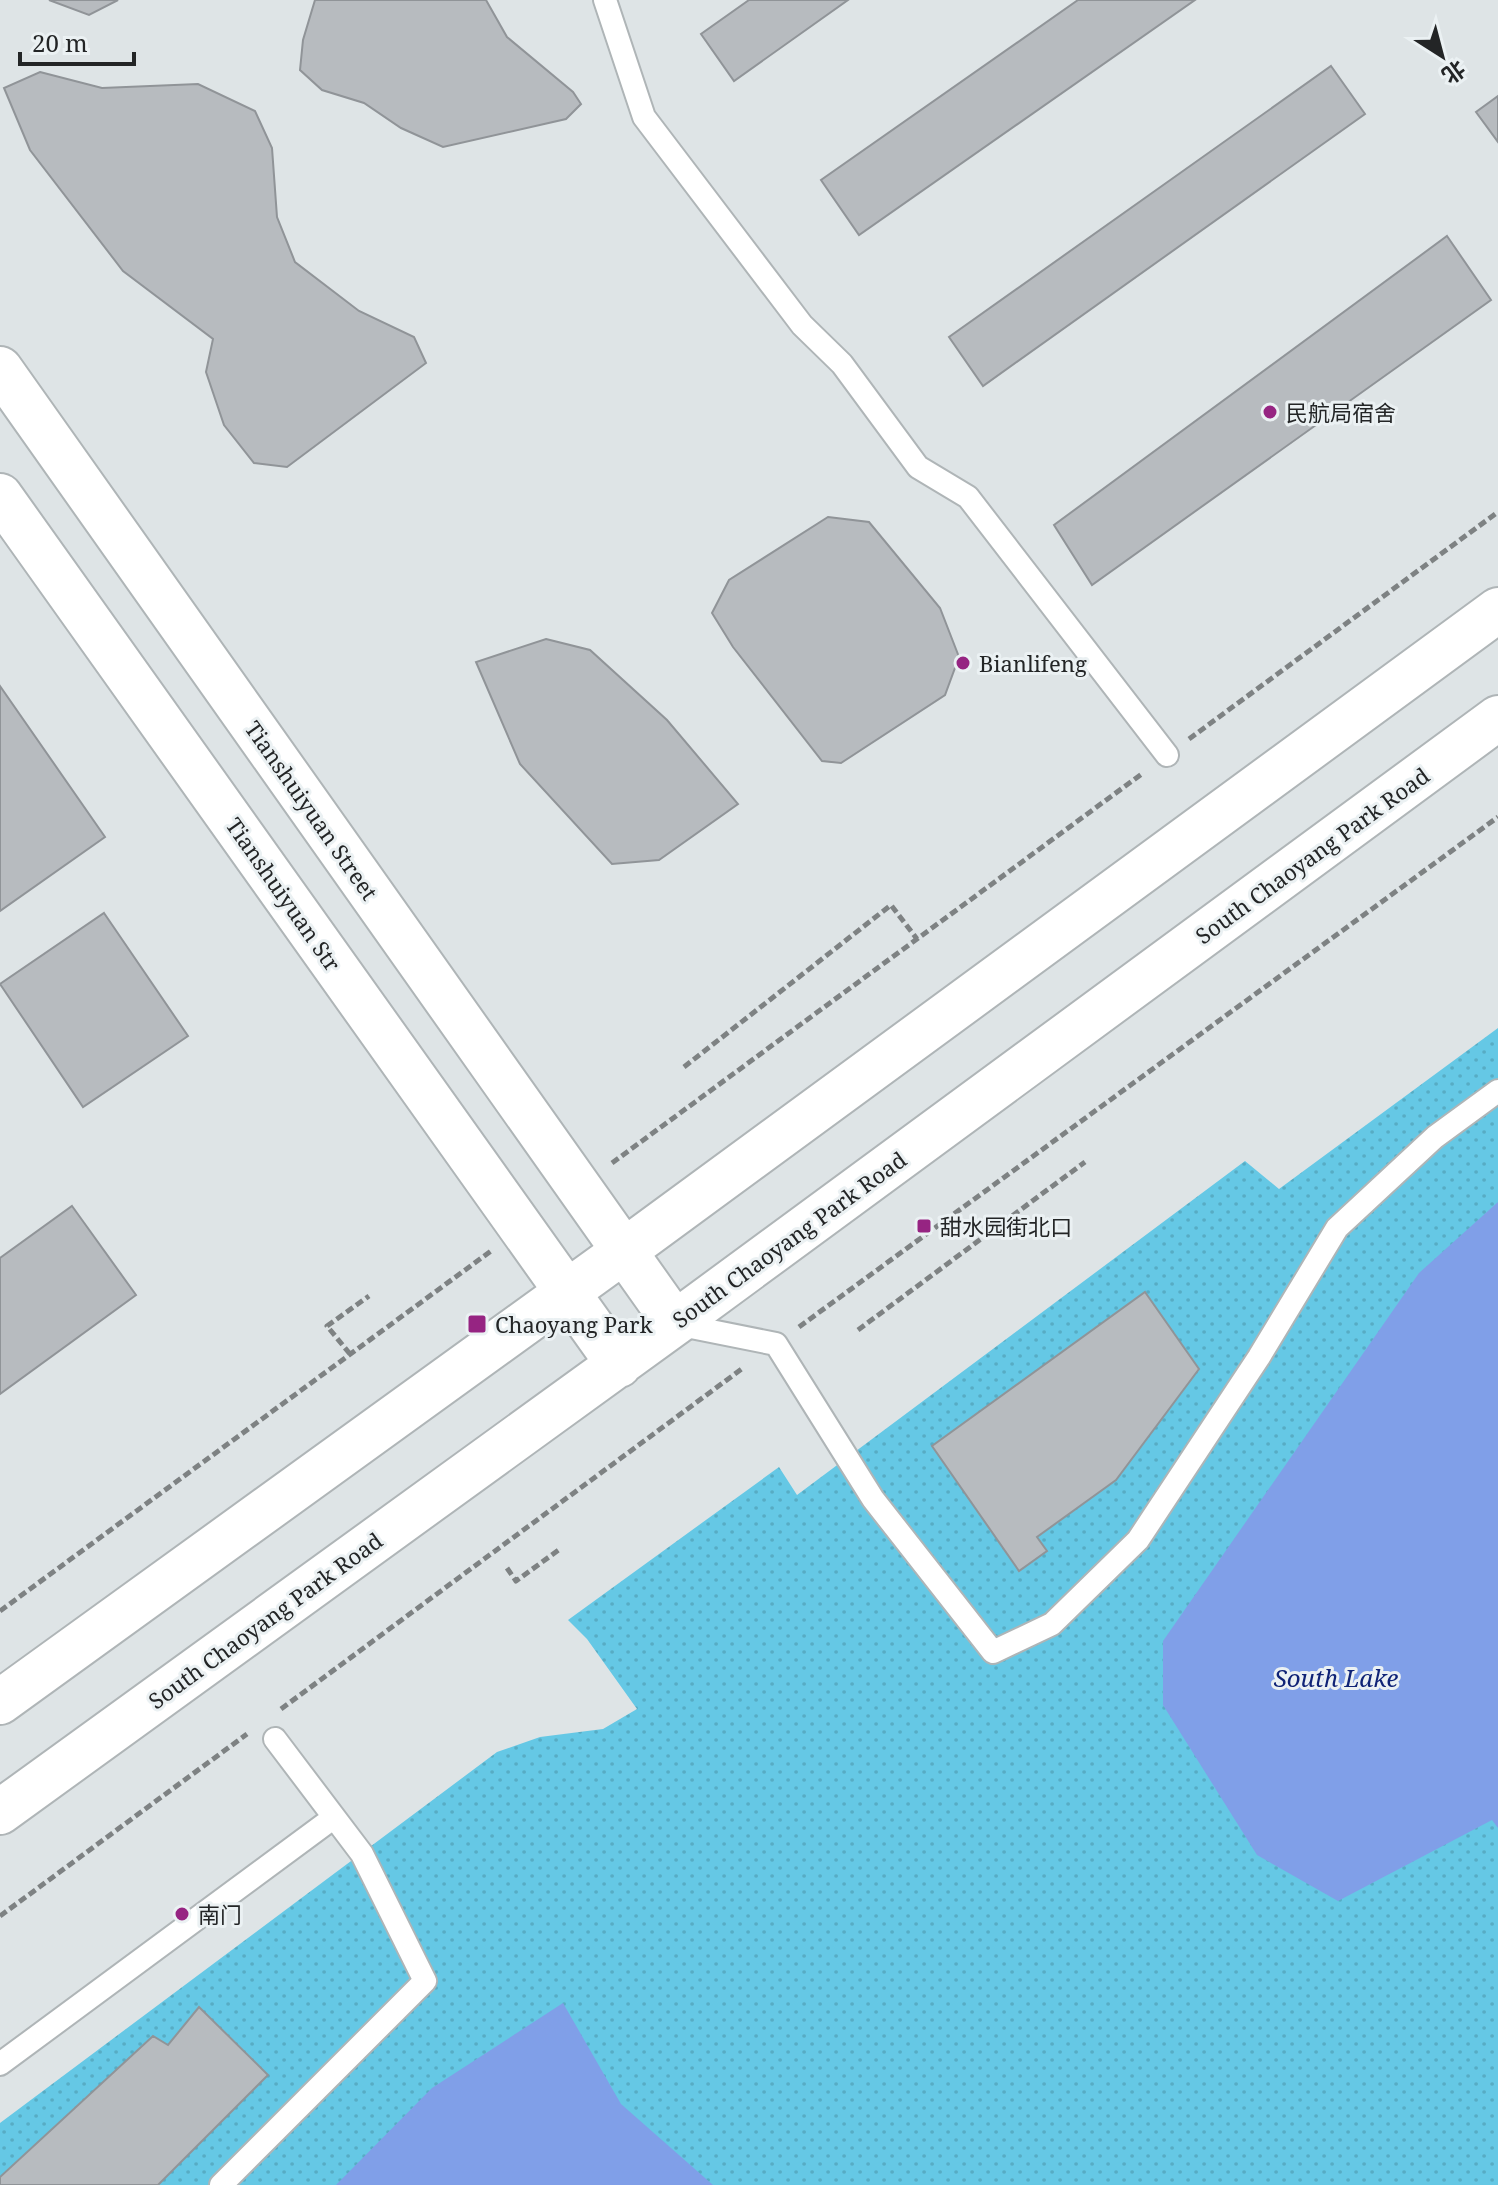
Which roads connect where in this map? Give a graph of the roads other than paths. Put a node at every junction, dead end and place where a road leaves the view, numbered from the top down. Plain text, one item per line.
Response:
1 (605, 0) edge
2 (0, 369) edge
3 (0, 496) edge
4 (1498, 610) edge
5 (1498, 718) edge
6 (1167, 755) road end
7 (1498, 1091) edge
8 (624, 1251) junction
9 (567, 1292) junction
10 (675, 1323) junction
11 (619, 1365) junction
12 (0, 1702) edge
13 (275, 1739) dead end
14 (0, 1812) edge
15 (333, 1818) junction
16 (0, 2064) edge
17 (221, 2185) edge

1 - 6 lane
2 - 8 main road, Tianshuiyuan Street
3 - 9 main road, Tianshuiyuan Str
4 - 8 main road
5 - 10 main road, South Chaoyang Park Road
7 - 10 lane
8 - 9 main road
8 - 10 main road, Tianshuiyuan Street
9 - 11 main road, Tianshuiyuan Str
9 - 12 main road
10 - 11 main road, South Chaoyang Park Road
11 - 14 main road, South Chaoyang Park Road
13 - 15 lane
15 - 16 lane
15 - 17 lane

